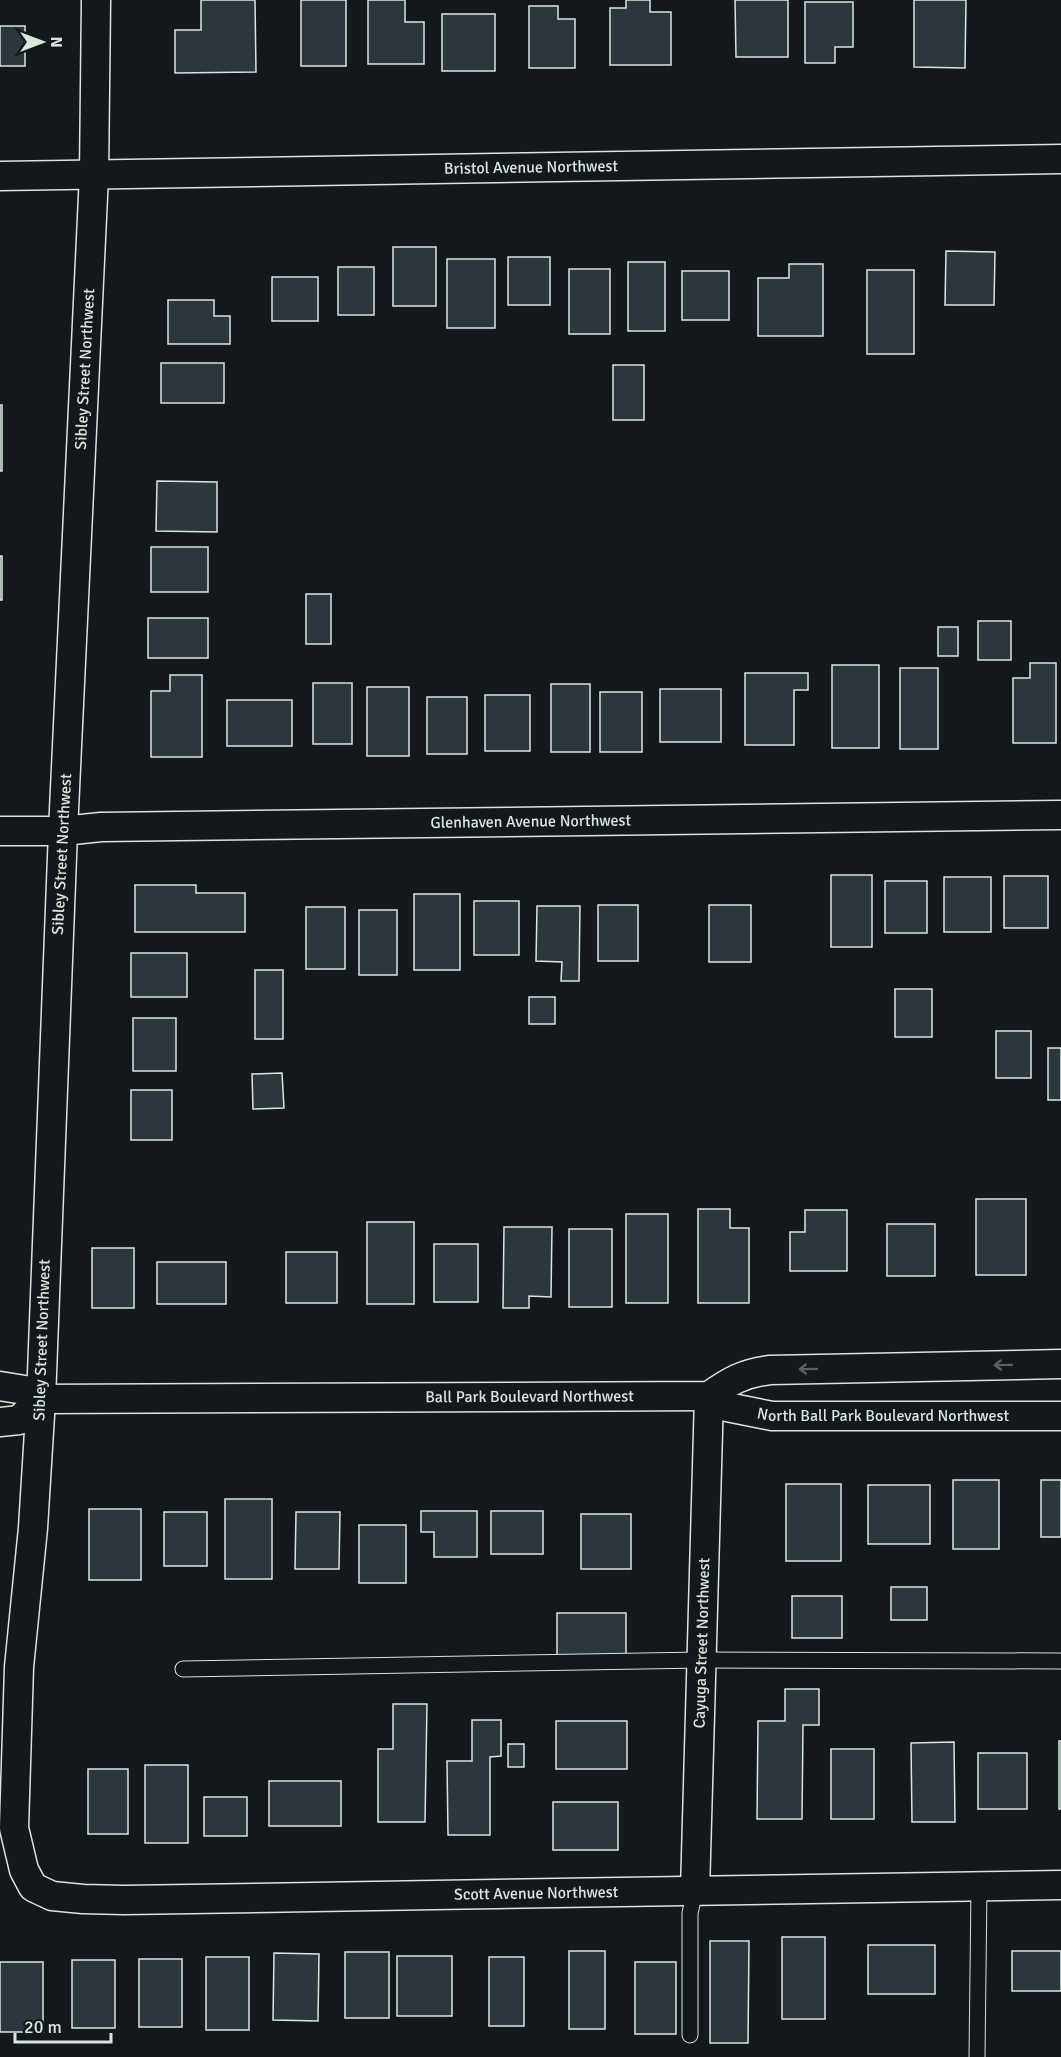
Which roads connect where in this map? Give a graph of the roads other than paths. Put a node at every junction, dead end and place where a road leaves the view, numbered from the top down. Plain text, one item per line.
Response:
1 (96, 0) edge
2 (1061, 159) edge
3 (94, 175) junction
4 (0, 176) edge
5 (1061, 815) edge
6 (0, 831) edge
7 (63, 831) junction
8 (1061, 1364) edge
9 (0, 1386) edge
10 (709, 1396) junction
11 (41, 1399) junction
12 (1061, 1416) edge
13 (0, 1422) edge
14 (702, 1660) junction
15 (1061, 1660) edge
16 (183, 1669) dead end
17 (9, 1710) edge
18 (24, 1870) joint
19 (1061, 1885) edge
20 (979, 1887) junction
21 (695, 1891) junction
22 (690, 2035) dead end
23 (976, 2057) edge

1 - 3 street, Sibley Street Northwest
2 - 3 street, Bristol Avenue Northwest
3 - 4 street, Bristol Avenue Northwest
3 - 7 street, Sibley Street Northwest
5 - 7 street, Glenhaven Avenue Northwest
6 - 7 street, Glenhaven Avenue Northwest
7 - 11 street, Sibley Street Northwest
8 -> 10 street
9 - 11 street
10 - 11 street, Ball Park Boulevard Northwest
10 - 12 street, North Ball Park Boulevard Northwest
10 - 14 street, Cayuga Street Northwest
11 - 13 street
11 - 17 street, Sibley Street Northwest
14 - 15 lane
14 - 16 lane
14 - 21 street, Cayuga Street Northwest
17 - 18 street, Sibley Street Northwest
18 - 21 street, Scott Avenue Northwest
19 - 20 street, Scott Avenue Northwest
20 - 21 street, Scott Avenue Northwest
20 - 23 lane
21 - 22 lane

